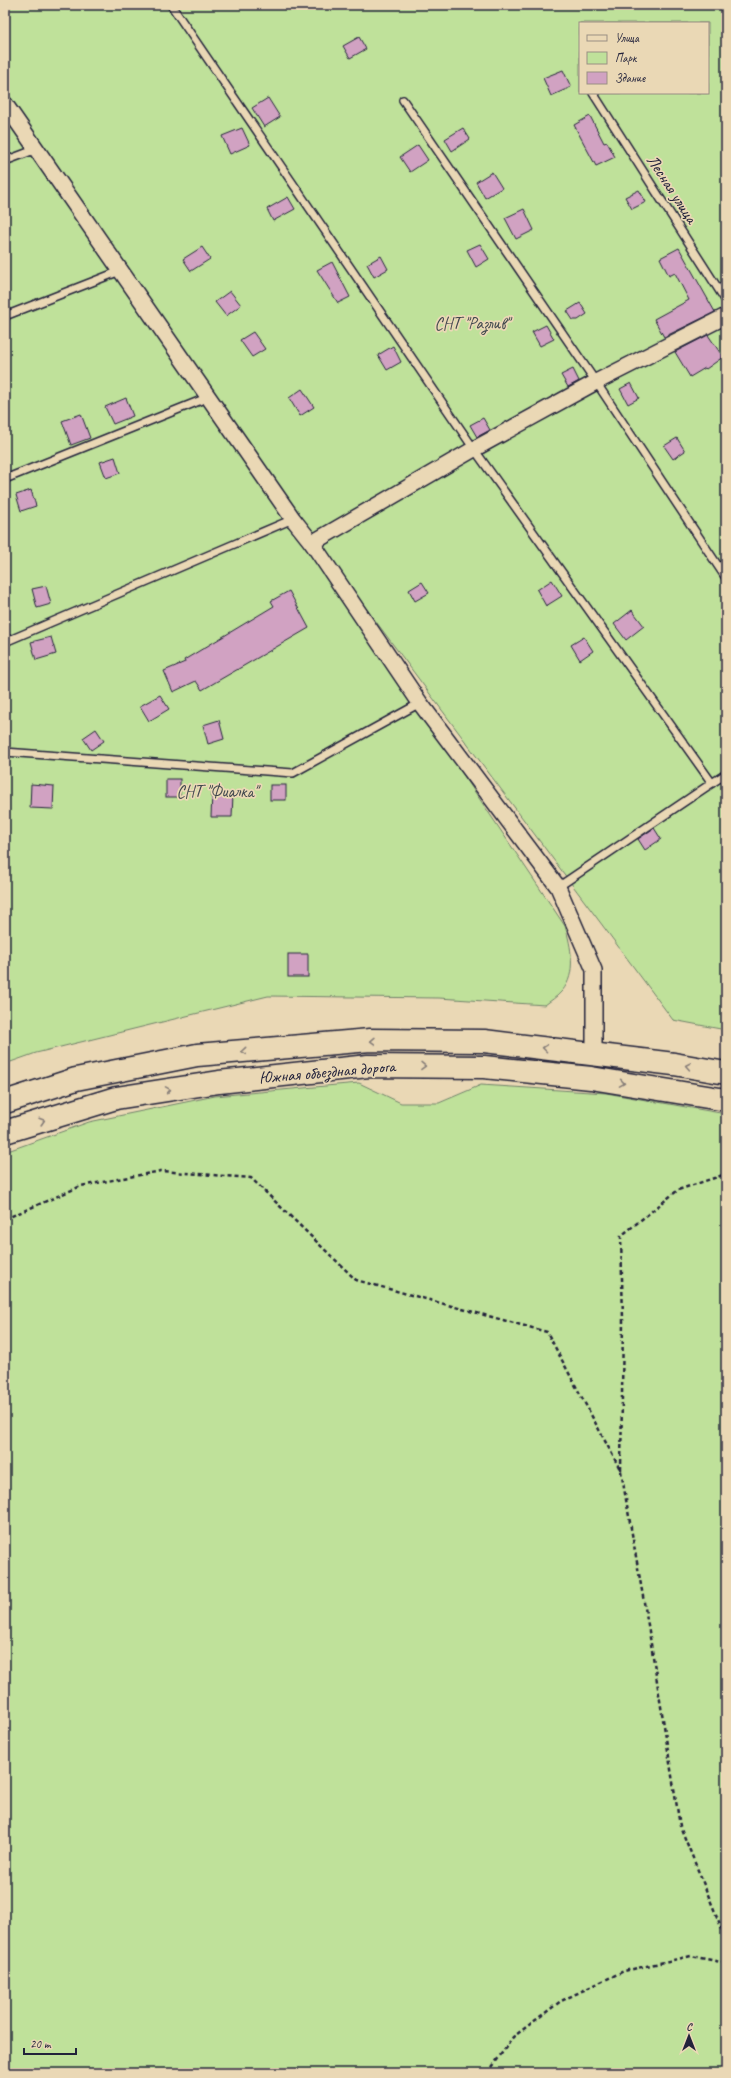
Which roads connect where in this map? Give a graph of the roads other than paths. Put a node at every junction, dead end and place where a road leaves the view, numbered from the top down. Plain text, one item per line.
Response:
1 (171, 5) edge
2 (594, 94) edge
3 (403, 100) dead end
4 (5, 104) edge
5 (37, 149) junction
6 (5, 161) edge
7 (120, 271) junction
8 (726, 301) edge
9 (5, 316) edge
10 (726, 316) edge
11 (596, 382) junction
12 (209, 397) junction
13 (474, 449) junction
14 (5, 479) edge
15 (293, 519) junction
16 (312, 543) junction
17 (726, 578) edge
18 (5, 642) edge
19 (420, 703) junction
20 (5, 752) edge
21 (726, 774) edge
22 (712, 783) junction
23 (558, 887) junction
24 (568, 1051) junction
25 (594, 1054) junction
26 (726, 1073) edge
27 (565, 1076) junction
28 (591, 1078) junction
29 (726, 1100) edge
30 (5, 1102) edge
31 (5, 1132) edge

1 - 13 lane
2 - 8 lane, Лесная улица
3 - 11 lane
4 - 5 street
5 - 6 lane
5 - 7 street
7 - 9 lane
7 - 12 street
10 - 11 street
11 - 13 street
11 - 17 lane
12 - 14 lane
12 - 15 street
13 - 16 street
13 - 22 lane
15 - 16 street
15 - 18 lane
16 - 19 street
19 - 20 lane
19 - 23 street
21 - 22 lane
22 - 23 lane
23 - 25 street
24 - 25 main road, Южная объездная дорога
24 - 27 main road
24 -> 30 main road, Южная объездная дорога
26 -> 25 main road, Южная объездная дорога
25 - 28 main road
27 - 28 main road, Южная объездная дорога
31 -> 27 main road, Южная объездная дорога
28 -> 29 main road, Южная объездная дорога

